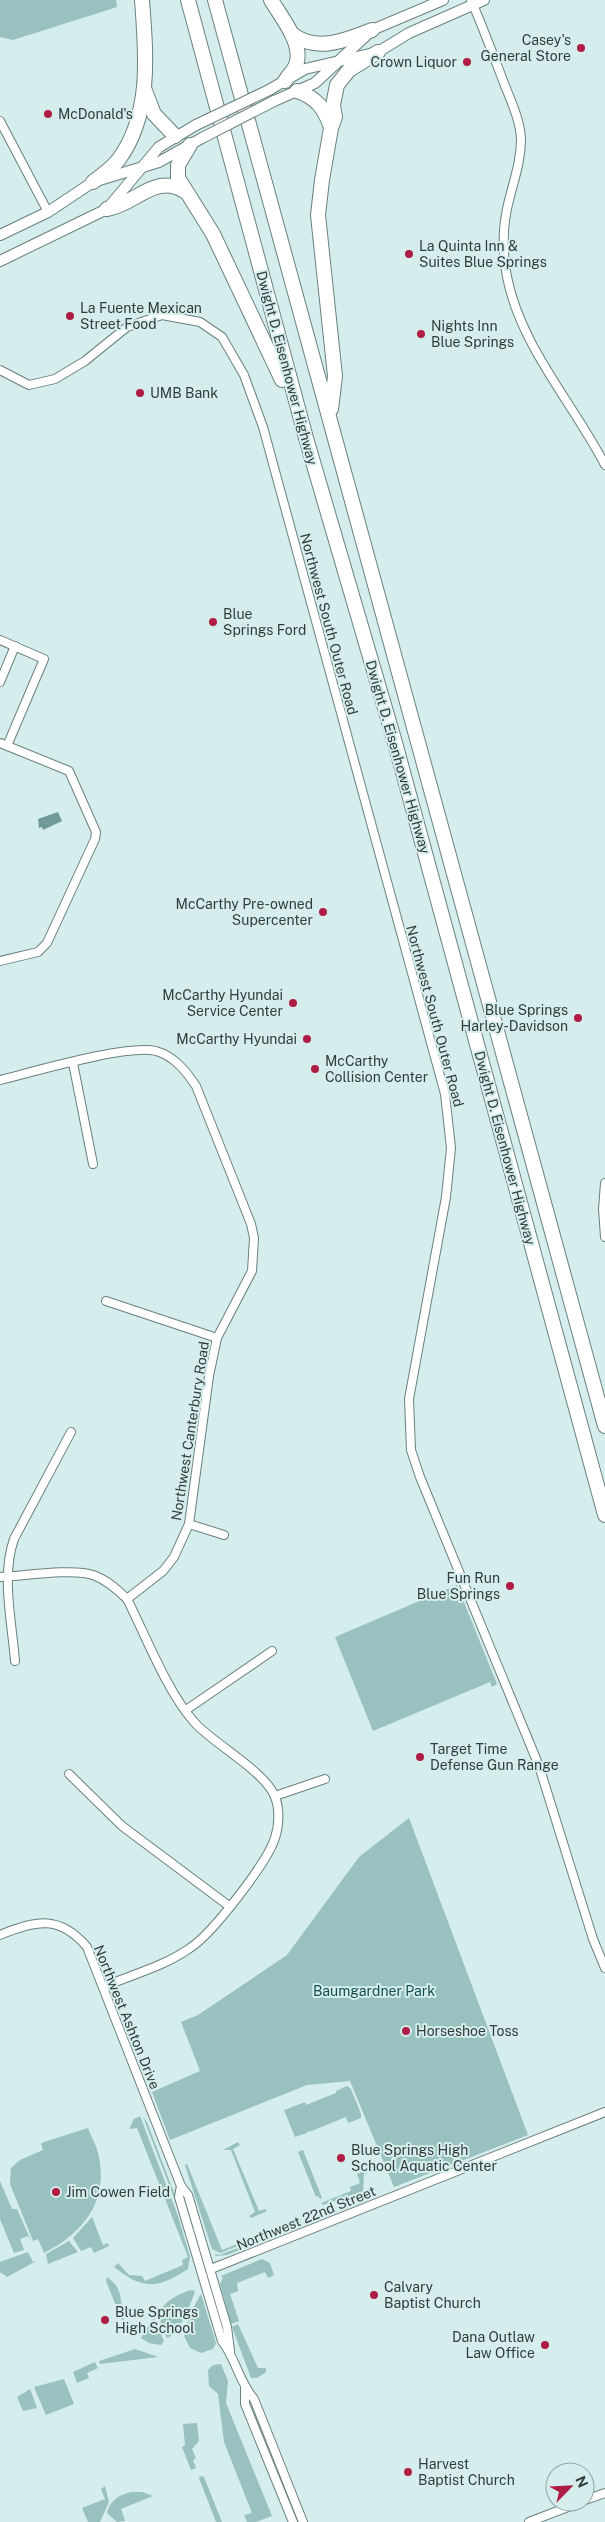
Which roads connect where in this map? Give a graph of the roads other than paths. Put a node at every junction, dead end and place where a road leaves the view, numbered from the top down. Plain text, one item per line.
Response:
1 (142, 0) edge
2 (188, 0) edge
3 (215, 0) edge
4 (271, 0) edge
5 (443, 0) edge
6 (484, 0) edge
7 (472, 2) edge
8 (372, 30) junction
9 (292, 34) junction
10 (378, 52) junction
11 (337, 62) junction
12 (285, 81) junction
13 (144, 88) junction
14 (297, 91) junction
15 (0, 121) edge
16 (331, 128) junction
17 (175, 136) junction
18 (196, 141) junction
19 (141, 166) junction
20 (93, 182) junction
21 (186, 192) junction
22 (107, 209) junction
23 (48, 212) junction
24 (0, 235) edge
25 (0, 261) edge
26 (0, 370) edge
27 (330, 417) junction
28 (306, 438) junction
29 (605, 465) edge
30 (0, 640) edge
31 (15, 646) junction
32 (0, 682) edge
33 (4, 744) edge
34 (0, 961) edge
35 (73, 1063) junction
36 (0, 1080) edge
37 (94, 1164) dead end
38 (605, 1183) edge
39 (605, 1237) edge
40 (106, 1301) dead end
41 (217, 1338) junction
42 (605, 1426) edge
43 (71, 1432) dead end
44 (605, 1515) edge
45 (189, 1524) junction
46 (224, 1535) dead end
47 (4, 1577) edge
48 (127, 1599) junction
49 (272, 1651) dead end
50 (15, 1661) dead end
51 (186, 1710) junction
52 (69, 1774) dead end
53 (325, 1779) dead end
54 (275, 1796) junction
55 (229, 1906) junction
56 (0, 1935) edge
57 (605, 1968) edge
58 (103, 1987) junction
59 (605, 2112) edge
60 (181, 2186) junction
61 (211, 2269) junction
62 (230, 2351) junction
63 (245, 2389) junction
64 (555, 2512) edge
65 (293, 2522) edge
66 (303, 2522) edge
67 (529, 2522) edge

1 - 13 highway
2 - 28 highway, Dwight D. Eisenhower Highway
3 - 27 highway, Dwight D. Eisenhower Highway
4 - 9 highway
5 - 8 main road
6 - 7 main road
7 - 10 main road
7 - 29 street
8 - 9 highway
8 - 11 main road
9 - 12 highway
10 - 11 main road
10 - 16 highway
11 - 12 main road
11 - 14 main road
12 - 17 main road, bridge
13 - 17 highway
13 - 20 highway
14 - 16 highway
14 - 18 main road, bridge
15 - 23 street
16 - 27 highway
17 - 19 main road
18 - 19 main road
18 - 21 highway
19 - 20 main road
19 - 22 main road
20 - 23 main road
21 - 22 highway
21 - 28 highway
22 - 25 main road
23 - 24 main road
26 - 57 street, Northwest South Outer Road
27 - 42 highway, Dwight D. Eisenhower Highway
28 - 44 highway, Dwight D. Eisenhower Highway
30 - 31 street
31 - 32 street
31 - 33 street
33 - 34 street
35 - 36 street, Northwest Canterbury Road
35 - 37 street
35 - 41 street, Northwest Canterbury Road
38 - 39 street
40 - 41 street
41 - 45 street, Northwest Canterbury Road
43 - 47 street
45 - 46 street
45 - 48 street, Northwest Canterbury Road
47 - 48 street
47 - 50 street
48 - 51 street
49 - 51 street
51 - 54 street
52 - 55 street
53 - 54 street
54 - 55 street
55 - 58 street
56 - 58 street, Northwest Ashton Drive
58 - 60 street, Northwest Ashton Drive
59 - 61 street, Northwest 22nd Street
60 - 61 street, Northwest Ashton Drive
60 - 62 street, Northwest Ashton Drive
61 - 62 street, Northwest Ashton Drive
62 - 63 street, Northwest Ashton Drive
63 - 65 street, Northwest Ashton Drive
63 - 66 street, Northwest Ashton Drive
64 - 67 street

